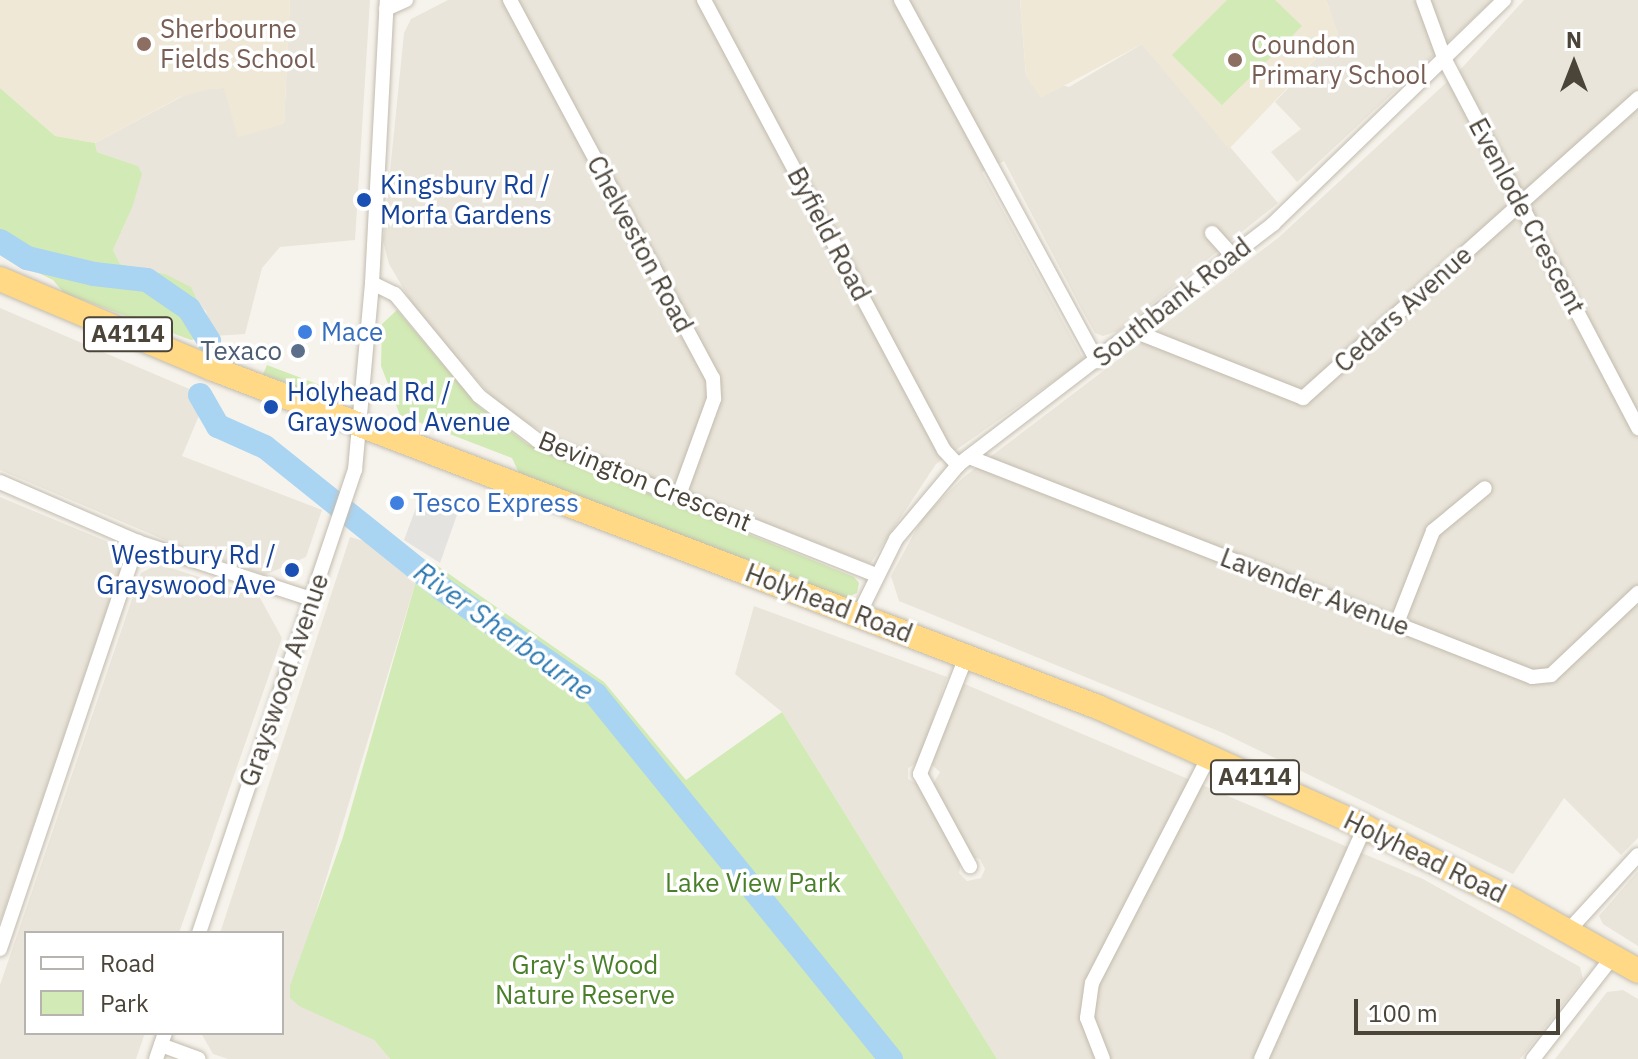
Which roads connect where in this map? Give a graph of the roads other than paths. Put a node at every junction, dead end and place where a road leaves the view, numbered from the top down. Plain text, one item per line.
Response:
1 (406, 0) edge
2 (510, 0) edge
3 (704, 0) edge
4 (901, 0) edge
5 (1423, 0) edge
6 (1504, 0) edge
7 (387, 5) edge
8 (1445, 60) junction
9 (1638, 98) edge
10 (1520, 203) junction
11 (1212, 233) dead end
12 (1232, 255) junction
13 (0, 279) edge
14 (372, 283) junction
15 (1134, 331) junction
16 (1097, 361) junction
17 (362, 426) junction
18 (1638, 428) edge
19 (963, 461) junction
20 (0, 482) edge
21 (1485, 488) dead end
22 (679, 495) junction
23 (138, 542) junction
24 (877, 575) junction
25 (1638, 593) edge
26 (311, 599) junction
27 (859, 614) junction
28 (1397, 623) junction
29 (966, 657) junction
30 (1209, 756) junction
31 (1365, 827) junction
32 (1638, 855) edge
33 (970, 866) dead end
34 (200, 931) edge
35 (1568, 931) junction
36 (0, 949) edge
37 (1614, 955) junction
38 (1638, 971) edge
39 (160, 1046) edge
40 (199, 1059) edge
41 (1103, 1059) edge
42 (1261, 1059) edge
43 (1533, 1059) edge

1 - 7 street
2 - 22 street, Chelveston Road
3 - 19 street, Byfield Road
4 - 16 street
5 - 8 street, Evenlode Crescent
6 - 8 street, Southbank Road
7 - 14 street, Grayswood Avenue
8 - 10 street, Evenlode Crescent
8 - 12 street, Southbank Road
9 - 10 street, Cedars Avenue
10 - 15 street, Cedars Avenue
10 - 18 street, Evenlode Crescent
11 - 12 street
12 - 15 street, Southbank Road
13 - 17 highway, Holyhead Road / A4114
14 - 17 street, Grayswood Avenue
14 - 22 street, Bevington Crescent
15 - 16 street, Southbank Road
16 - 19 street, Southbank Road
17 - 26 street, Grayswood Avenue
17 - 27 highway, Holyhead Road / A4114
19 - 24 street, Southbank Road
19 - 28 street, Lavender Avenue
20 - 23 street
21 - 28 street
22 - 24 street, Bevington Crescent
23 - 26 street
23 - 36 street
24 - 27 street, Southbank Road
25 - 28 street, Lavender Avenue
26 - 34 street, Grayswood Avenue
27 - 29 highway, Holyhead Road / A4114
29 - 30 highway, Holyhead Road / A4114
29 - 33 street
30 - 31 highway, Holyhead Road / A4114
30 - 41 street
31 - 35 highway, Holyhead Road / A4114
31 - 42 street
32 - 35 street
35 - 37 highway, Holyhead Road / A4114
37 - 38 highway, Holyhead Road / A4114
37 - 43 street
39 - 40 street

